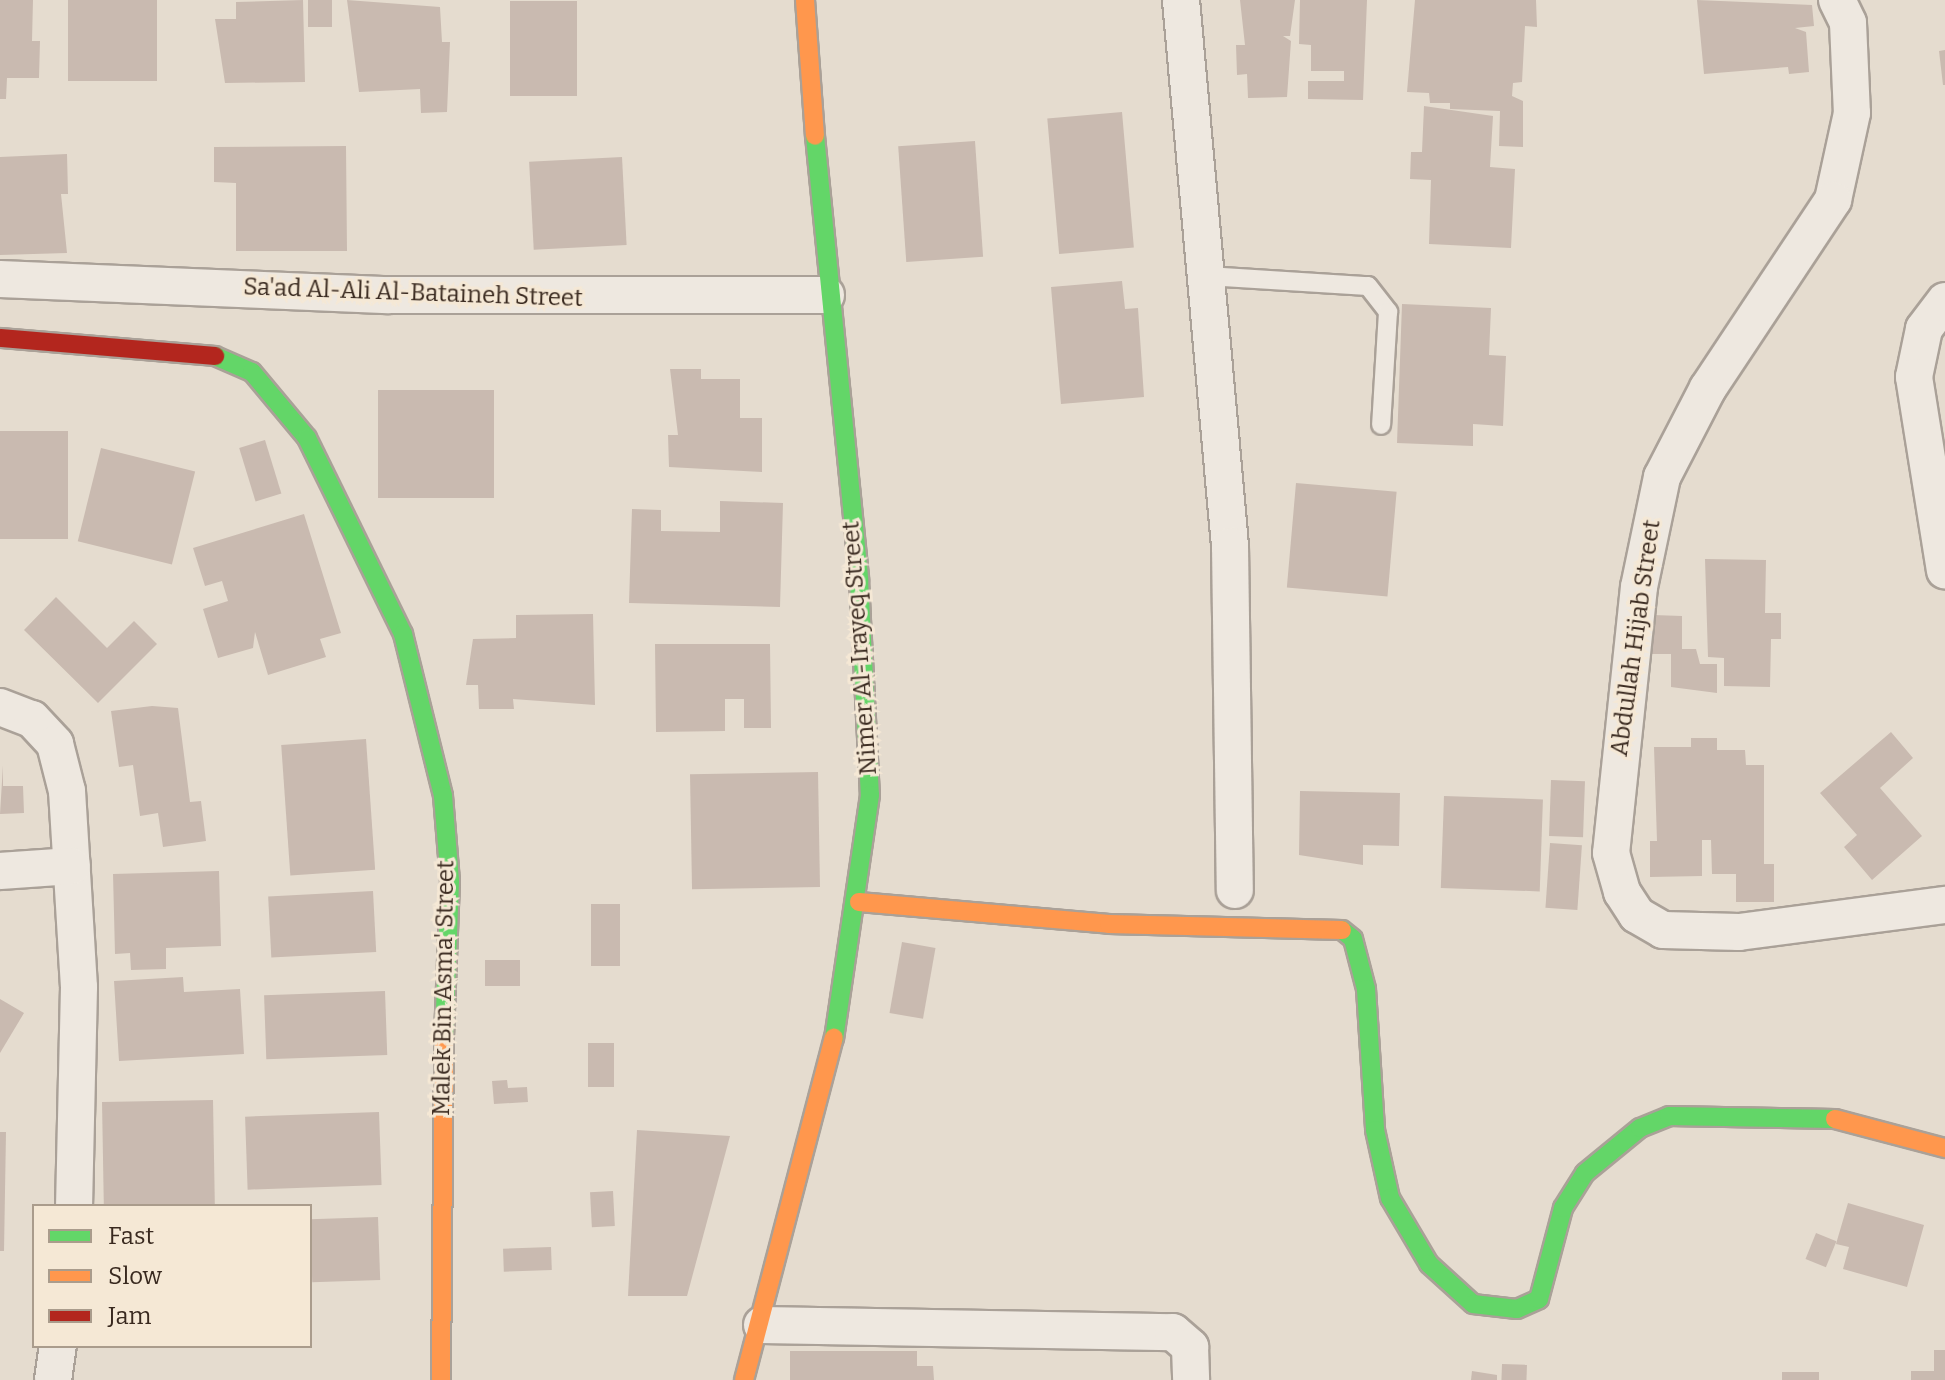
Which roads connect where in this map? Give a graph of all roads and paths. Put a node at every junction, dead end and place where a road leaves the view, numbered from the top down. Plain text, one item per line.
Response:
1 (805, 0) edge
2 (1181, 0) edge
3 (1837, 0) edge
4 (1207, 276) junction
5 (0, 279) edge
6 (826, 295) junction
7 (1945, 301) edge
8 (0, 338) edge
9 (1381, 425) dead end
10 (1945, 571) edge
11 (0, 707) edge
12 (72, 866) junction
13 (0, 871) edge
14 (1235, 890) dead end
15 (859, 902) junction
16 (1945, 905) edge
17 (1945, 1148) edge
18 (74, 1204) edge
19 (762, 1325) junction
20 (58, 1348) edge
21 (53, 1380) edge
22 (441, 1380) edge
23 (744, 1380) edge
24 (1191, 1380) edge

1 - 6 street, Nimer Al-Irayeq Street
2 - 4 street
3 - 16 street, Abdullah Hijab Street
4 - 9 lane
4 - 14 street
5 - 6 street, Sa'ad Al-Ali Al-Bataineh Street
6 - 15 street, Nimer Al-Irayeq Street
7 - 10 street
8 - 22 street, Malek Bin Asma' Street
11 - 12 street
12 - 13 street
12 - 18 street
15 - 17 street
15 - 19 street, Nimer Al-Irayeq Street
19 - 23 street, Nimer Al-Irayeq Street
19 - 24 street
20 - 21 street

